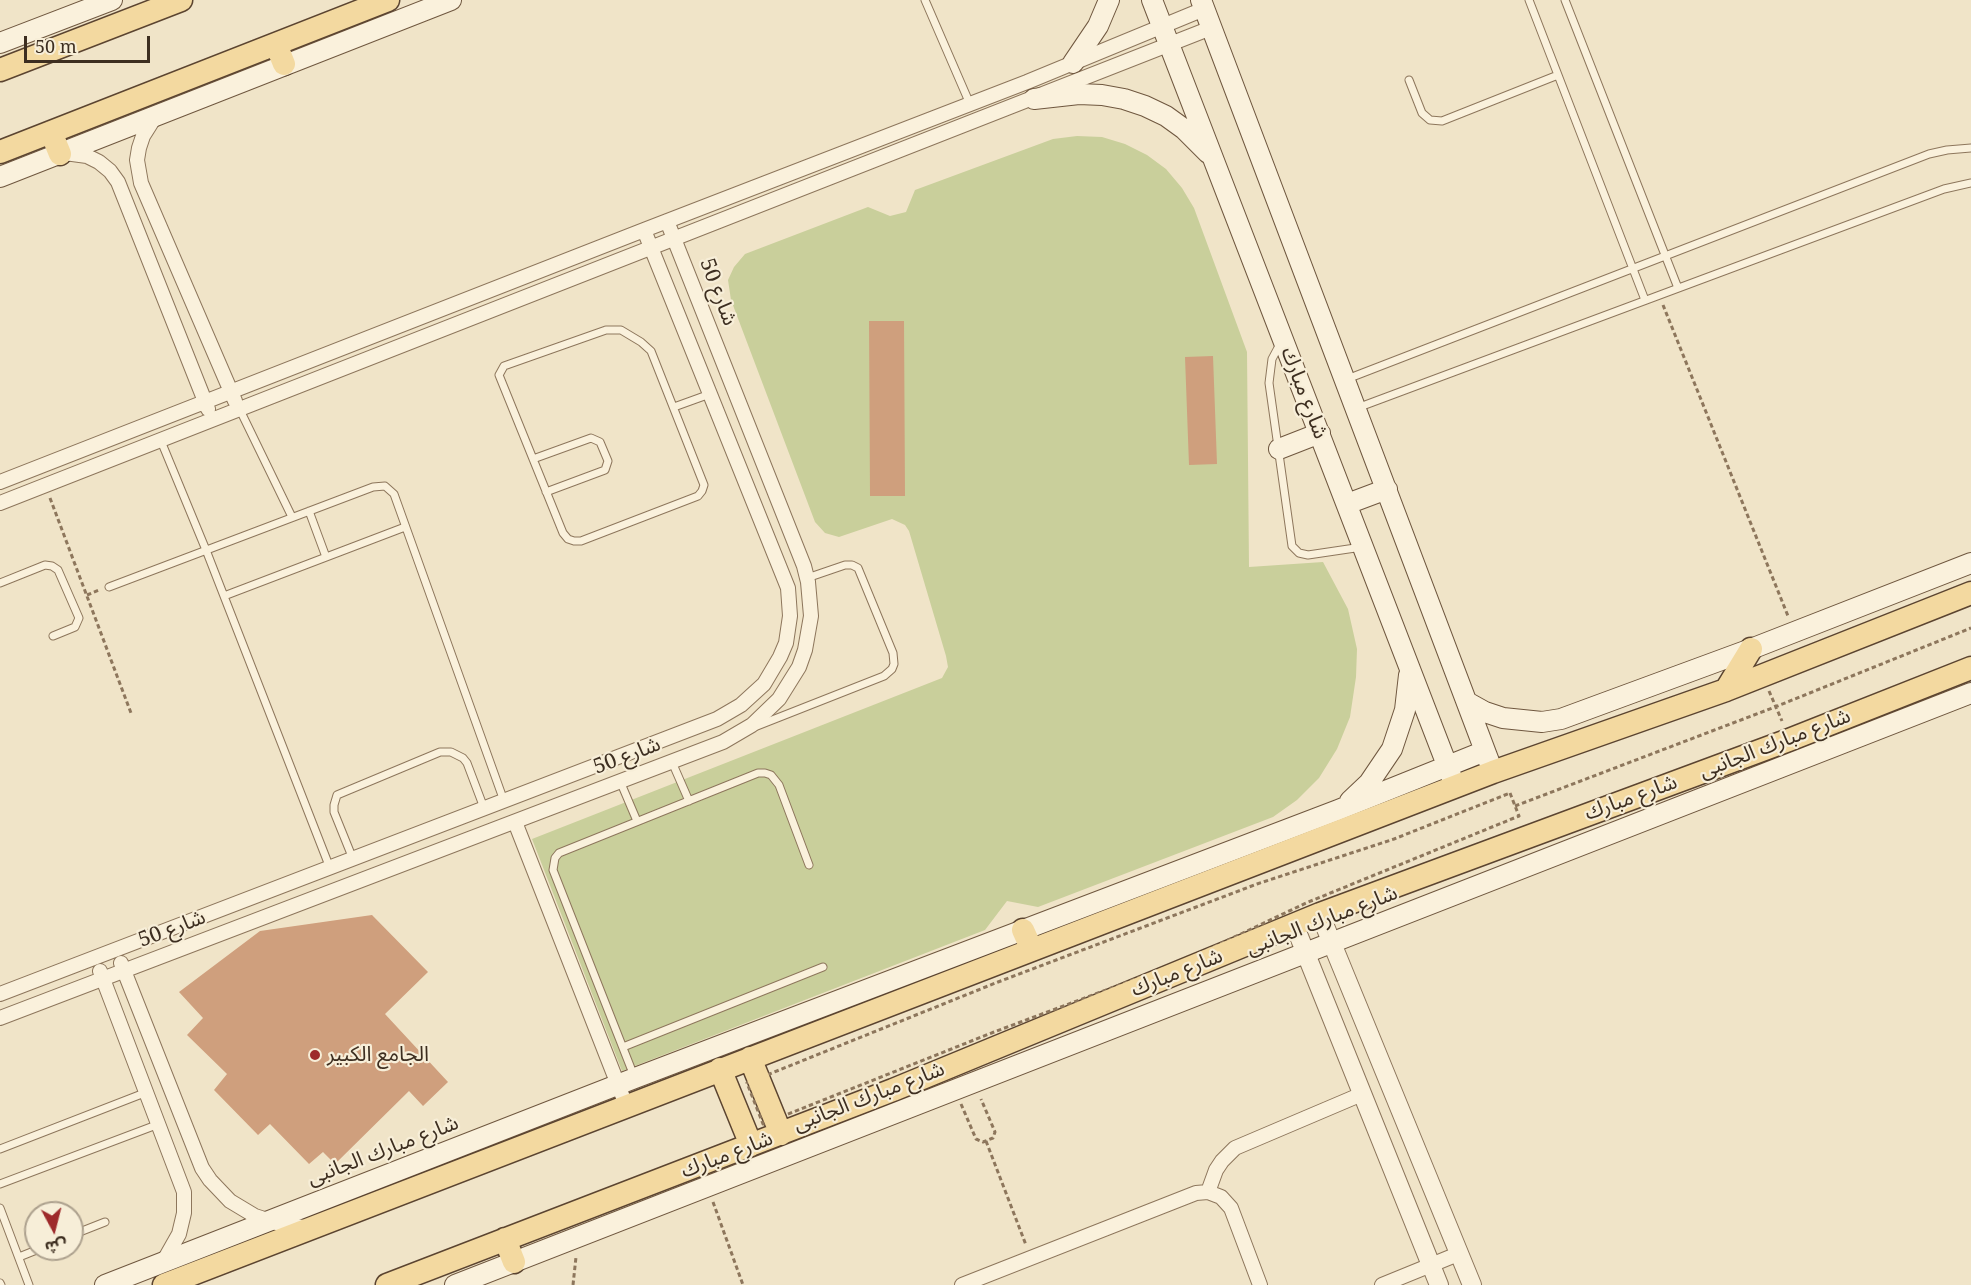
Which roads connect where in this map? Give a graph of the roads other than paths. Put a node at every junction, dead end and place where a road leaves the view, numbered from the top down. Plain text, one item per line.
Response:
1 (112, 0) edge
2 (181, 0) edge
3 (388, 0) edge
4 (451, 0) edge
5 (925, 0) edge
6 (1109, 0) edge
7 (1152, 0) edge
8 (1529, 0) edge
9 (1564, 0) edge
10 (1202, 5) edge
11 (1211, 28) junction
12 (1166, 35) junction
13 (0, 43) edge
14 (280, 54) junction
15 (1073, 63) junction
16 (0, 70) edge
17 (1558, 75) junction
18 (1409, 80) dead end
19 (1031, 90) junction
20 (970, 104) junction
21 (157, 116) junction
22 (51, 132) junction
23 (1971, 148) edge
24 (0, 152) edge
25 (60, 153) junction
26 (1216, 162) junction
27 (0, 177) edge
28 (1971, 183) edge
29 (667, 221) junction
30 (644, 230) junction
31 (675, 239) junction
32 (651, 249) junction
33 (1665, 256) junction
34 (1633, 269) junction
35 (1678, 288) junction
36 (1645, 300) junction
37 (1284, 339) junction
38 (1346, 379) junction
39 (231, 393) junction
40 (710, 393) junction
41 (205, 403) junction
42 (674, 407) junction
43 (1357, 408) junction
44 (240, 411) junction
45 (213, 421) junction
46 (1320, 433) junction
47 (161, 441) junction
48 (1279, 449) junction
49 (533, 459) junction
50 (0, 482) edge
51 (1387, 489) junction
52 (546, 492) junction
53 (0, 503) edge
54 (1347, 504) junction
55 (309, 511) junction
56 (292, 517) junction
57 (405, 528) junction
58 (790, 531) junction
59 (770, 538) junction
60 (1363, 547) junction
61 (206, 550) junction
62 (326, 557) junction
63 (1971, 563) edge
64 (807, 578) junction
65 (0, 583) edge
66 (109, 586) dead end
67 (1971, 593) edge
68 (224, 596) junction
69 (53, 636) dead end
70 (1751, 649) junction
71 (1971, 668) edge
72 (1409, 669) junction
73 (1726, 690) junction
74 (1971, 693) edge
75 (1467, 702) junction
76 (738, 734) junction
77 (672, 761) junction
78 (1489, 762) junction
79 (1452, 776) junction
80 (620, 781) junction
81 (533, 789) junction
82 (504, 801) junction
83 (689, 801) junction
84 (484, 808) junction
85 (1338, 810) junction
86 (543, 811) junction
87 (637, 821) junction
88 (515, 822) junction
89 (353, 859) junction
90 (809, 865) dead end
91 (330, 868) junction
92 (1320, 914) junction
93 (1293, 924) junction
94 (1028, 940) junction
95 (1333, 943) junction
96 (116, 950) junction
97 (1305, 953) junction
98 (95, 958) junction
99 (823, 967) dead end
100 (124, 970) junction
101 (103, 977) junction
102 (0, 994) edge
103 (0, 1018) edge
104 (622, 1047) junction
105 (754, 1068) junction
106 (720, 1069) junction
107 (1387, 1080) junction
108 (626, 1090) junction
109 (147, 1092) junction
110 (1361, 1093) junction
111 (159, 1124) junction
112 (778, 1127) junction
113 (751, 1145) junction
114 (0, 1149) edge
115 (0, 1184) edge
116 (1208, 1192) junction
117 (0, 1208) edge
118 (105, 1222) dead end
119 (269, 1222) junction
120 (312, 1227) junction
121 (84, 1230) edge
122 (505, 1239) junction
123 (232, 1247) junction
124 (1458, 1254) junction
125 (24, 1255) edge
126 (19, 1257) junction
127 (514, 1262) junction
128 (1431, 1265) junction
129 (163, 1274) edge
130 (29, 1285) edge
131 (105, 1285) edge
132 (387, 1285) edge
133 (455, 1285) edge
134 (962, 1285) edge
135 (1260, 1285) edge
136 (1382, 1285) edge
137 (1439, 1285) edge
138 (1472, 1285) edge

1 - 13 main road
2 - 16 main road
3 - 14 main road
4 - 14 main road
5 - 20 lane
6 - 15 main road
7 - 12 main road, شارع مبارك
8 - 17 lane
9 - 33 lane
10 - 11 main road, شارع مبارك
10 - 12 street
11 - 12 street
11 - 38 main road, شارع مبارك
12 - 15 street
12 - 19 street
12 - 26 main road, شارع مبارك
14 - 21 main road
14 - 22 main road
15 - 19 street
17 - 18 lane
17 - 34 lane
19 - 20 street
19 - 26 main road
19 - 31 street
20 - 29 street
21 - 25 main road
21 - 39 street
22 - 24 main road
22 - 25 main road
23 - 33 lane
25 - 27 main road
25 - 41 street
26 - 37 main road, شارع مبارك
28 - 35 lane
29 - 30 street
29 - 31 street, شارع 50
30 - 32 street, شارع 50
30 - 39 street
31 - 32 street
31 - 58 street, شارع 50
32 - 40 street, شارع 50
32 - 44 street
33 - 34 lane
33 - 35 lane
34 - 36 lane
34 - 38 lane
35 - 36 lane
36 - 43 lane
37 - 46 main road, شارع مبارك
37 - 48 lane
38 - 43 main road, شارع مبارك
39 - 41 street
39 - 44 street
40 - 42 lane
40 - 59 street, شارع 50
41 - 45 street
41 - 50 street
42 - 49 lane
42 - 52 lane
43 - 51 main road, شارع مبارك
44 - 45 street
44 - 56 lane
45 - 47 street
46 - 48 main road
46 - 54 main road, شارع مبارك
47 - 53 street
47 - 61 lane
48 - 60 lane
49 - 52 lane
49 - 52 lane
51 - 54 main road
51 - 75 main road, شارع مبارك
54 - 60 main road, شارع مبارك
55 - 56 lane
55 - 57 lane
55 - 62 lane
56 - 61 lane
57 - 62 lane
57 - 82 lane
58 - 59 street
58 - 64 street, شارع 50
59 - 81 street, شارع 50
60 - 72 main road, شارع مبارك
61 - 66 lane
61 - 68 lane
62 - 68 lane
63 - 70 main road
64 - 76 street, شارع 50
64 - 76 lane
65 - 69 lane
67 - 73 main road
68 - 91 lane
70 - 73 main road
70 - 75 main road
71 - 92 main road, شارع مبارك
72 - 79 main road, شارع مبارك
72 - 85 main road
73 - 78 main road
74 - 95 main road, شارع مبارك الجانبى
75 - 78 main road, شارع مبارك
76 - 77 street, شارع 50
77 - 80 street, شارع 50
77 - 83 lane
78 - 79 main road
79 - 85 main road, شارع مبارك الجانبى
79 - 94 main road
80 - 86 street, شارع 50
80 - 87 lane
81 - 82 street, شارع 50
81 - 86 street
82 - 84 street, شارع 50
83 - 87 lane
83 - 90 lane
84 - 89 street, شارع 50
84 - 89 lane
85 - 94 main road, شارع مبارك الجانبى
86 - 88 street, شارع 50
87 - 104 lane
88 - 100 street, شارع 50
88 - 108 street
89 - 91 street, شارع 50
91 - 96 street, شارع 50
92 - 93 main road, شارع مبارك
92 - 95 street
93 - 97 street
93 - 112 main road, شارع مبارك
94 - 105 main road
94 - 108 main road, شارع مبارك الجانبى
95 - 97 main road, شارع مبارك الجانبى
95 - 107 street
96 - 98 street, شارع 50
96 - 100 street
97 - 110 street
97 - 127 main road, شارع مبارك الجانبى
98 - 101 street
98 - 102 street, شارع 50
99 - 104 lane
100 - 101 street, شارع 50
100 - 119 street
101 - 103 street, شارع 50
101 - 109 street
104 - 108 lane
105 - 106 main road
105 - 112 main road
106 - 108 main road
106 - 113 main road
107 - 110 street
107 - 124 street
108 - 119 main road, شارع مبارك الجانبى
108 - 120 main road
109 - 111 street
109 - 114 lane
110 - 116 street
110 - 128 street
111 - 115 lane
111 - 129 street
112 - 113 main road, شارع مبارك
113 - 122 main road, شارع مبارك
116 - 134 street
116 - 135 street
117 - 126 lane
118 - 121 lane
119 - 120 street
119 - 123 main road, شارع مبارك الجانبى
120 - 123 main road
122 - 127 main road
122 - 132 main road, شارع مبارك
123 - 129 main road
124 - 128 street
124 - 138 street
125 - 126 lane
126 - 130 lane
127 - 133 main road, شارع مبارك الجانبى
128 - 136 street
128 - 137 street
129 - 131 main road

